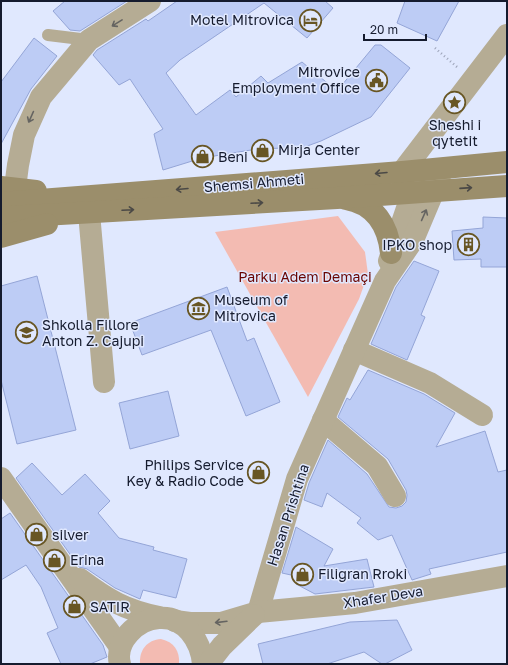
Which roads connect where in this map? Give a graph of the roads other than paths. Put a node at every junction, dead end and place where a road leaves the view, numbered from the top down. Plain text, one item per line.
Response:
1 (150, 1) edge
2 (48, 35) dead end
3 (507, 35) edge
4 (89, 40) junction
5 (507, 162) edge
6 (443, 167) junction
7 (411, 171) junction
8 (507, 186) edge
9 (435, 190) junction
10 (6, 192) edge
11 (413, 192) junction
12 (336, 198) junction
13 (83, 205) junction
14 (1, 218) edge
15 (1, 237) edge
16 (391, 253) junction
17 (385, 281) junction
18 (354, 350) junction
19 (104, 382) dead end
20 (482, 415) dead end
21 (323, 420) junction
22 (1, 478) edge
23 (395, 496) dead end
24 (64, 567) junction
25 (507, 576) edge
26 (258, 612) junction
27 (167, 619) junction
28 (120, 656) edge
29 (203, 664) edge
30 (208, 664) edge

1 -> 4 street
2 - 4 lane
3 - 7 street, Hasan Prishtina
4 -> 10 street
5 - 6 main road, Shemsi Ahmeti
6 - 7 main road, Shemsi Ahmeti
6 - 9 street, Hasan Prishtina
7 - 11 street, Hasan Prishtina
7 -> 13 main road, Shemsi Ahmeti
9 -> 8 main road, Shemsi Ahmeti
9 - 11 main road, Shemsi Ahmeti
17 -> 9 street, Hasan Prishtina
10 - 13 main road, Shemsi Ahmeti
11 - 12 main road, Shemsi Ahmeti
11 - 16 street, Hasan Prishtina
13 -> 12 main road, Shemsi Ahmeti
12 - 16 main road
13 - 14 main road, Shemsi Ahmeti
13 - 15 main road
13 - 19 street
16 - 17 street, Hasan Prishtina
17 - 18 street, Hasan Prishtina
18 - 20 street
18 - 21 street, Hasan Prishtina
21 - 23 street
21 - 26 street, Hasan Prishtina
22 - 24 street
24 - 27 street, Xhafer Deva
24 - 28 street
25 - 26 street, Xhafer Deva
26 -> 27 street, Xhafer Deva
26 - 30 street
27 - 28 street
27 - 29 street

